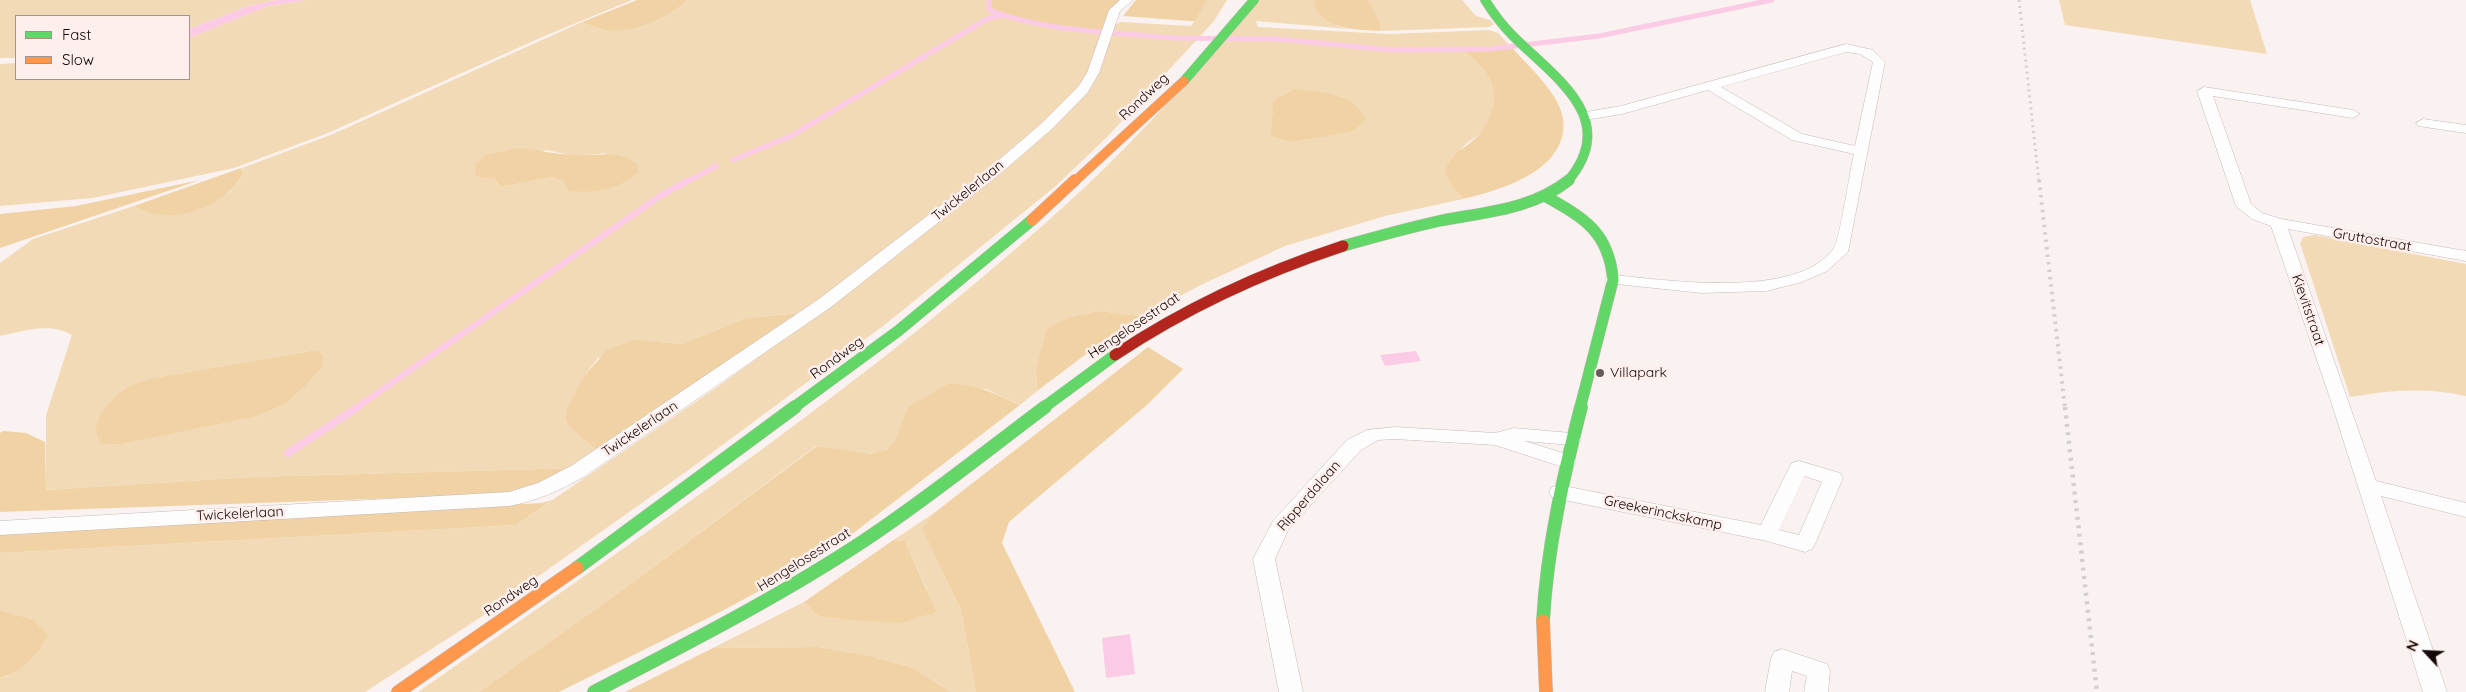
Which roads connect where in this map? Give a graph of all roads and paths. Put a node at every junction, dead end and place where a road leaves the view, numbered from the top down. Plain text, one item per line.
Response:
1 (1127, 0) edge
2 (1254, 0) edge
3 (1485, 0) edge
4 (1218, 22) dead end
5 (1710, 86) junction
6 (2353, 114) dead end
7 (1585, 116) junction
8 (2423, 123) dead end
9 (2465, 130) edge
10 (1862, 152) junction
11 (1091, 166) junction
12 (1545, 196) junction
13 (2278, 224) junction
14 (2466, 256) edge
15 (1613, 280) junction
16 (1496, 439) junction
17 (1570, 439) junction
18 (1566, 461) junction
19 (2367, 486) junction
20 (1560, 492) junction
21 (2466, 510) edge
22 (0, 528) edge
23 (1767, 534) dead end
24 (398, 692) edge
25 (594, 692) edge
26 (1290, 692) edge
27 (1546, 692) edge
28 (1777, 692) edge
29 (1816, 692) edge
30 (2435, 692) edge

1 - 22 street, Twickelerlaan
2 - 11 street, Rondweg
3 - 7 street, Hengelosestraat
4 - 11 street
5 - 7 street
5 - 10 street
5 - 10 street
6 - 13 street
7 - 12 street, Hengelosestraat
8 - 9 street
10 - 15 street
11 - 24 street, Rondweg
12 - 15 street
12 - 25 street, Hengelosestraat
13 - 14 street, Gruttostraat
13 - 19 street, Kievitstraat
15 - 17 street
16 - 17 street, Ripperdalaan
16 - 18 street, Ripperdalaan
16 - 26 street, Ripperdalaan
17 - 18 street
18 - 20 street
19 - 21 street
19 - 30 street, Kievitstraat
20 - 23 street, Greekerinckskamp
20 - 27 street
28 - 29 street

